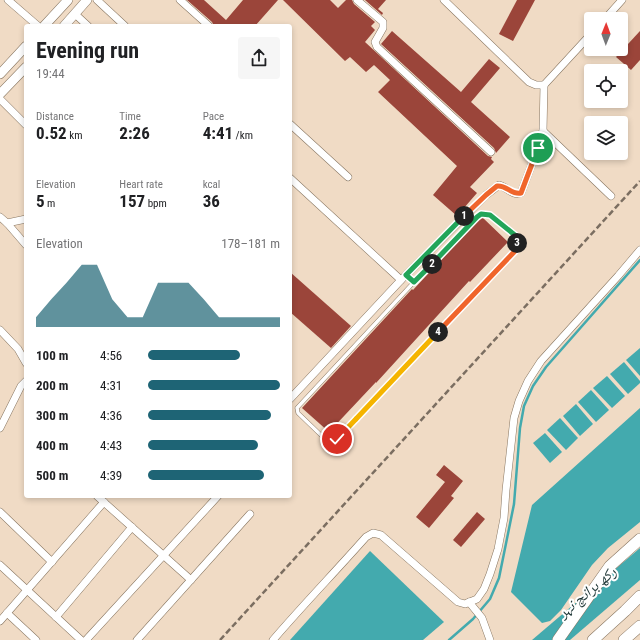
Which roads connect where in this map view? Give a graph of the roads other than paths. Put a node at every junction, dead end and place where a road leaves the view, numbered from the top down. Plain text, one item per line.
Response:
1 (8, 0) edge
2 (68, 0) edge
3 (87, 0) edge
4 (97, 0) edge
5 (180, 0) edge
6 (357, 0) edge
7 (444, 0) edge
8 (622, 0) edge
9 (611, 12) edge
10 (75, 14) junction
11 (36, 24) edge
12 (46, 24) edge
13 (66, 24) edge
14 (86, 24) edge
15 (123, 24) edge
16 (207, 24) edge
17 (584, 42) edge
18 (24, 48) edge
19 (24, 69) edge
20 (0, 74) edge
21 (544, 85) junction
22 (0, 94) edge
23 (0, 99) edge
24 (24, 123) edge
25 (292, 126) edge
26 (543, 131) junction
27 (491, 152) dead end
28 (348, 177) dead end
29 (292, 180) edge
30 (611, 196) dead end
31 (0, 217) edge
32 (24, 219) edge
33 (7, 223) junction
34 (24, 243) edge
35 (640, 250) edge
36 (403, 277) junction
37 (414, 282) junction
38 (0, 330) edge
39 (24, 360) edge
40 (24, 383) edge
41 (292, 397) edge
42 (0, 428) edge
43 (99, 498) edge
44 (216, 498) edge
45 (104, 502) junction
46 (0, 512) edge
47 (250, 514) dead end
48 (132, 527) junction
49 (640, 539) edge
50 (164, 555) junction
51 (52, 562) junction
52 (0, 565) edge
53 (191, 580) junction
54 (27, 590) junction
55 (640, 596) edge
56 (471, 605) junction
57 (7, 613) junction
58 (56, 617) junction
59 (0, 621) edge
60 (640, 622) edge
61 (640, 626) edge
62 (625, 639) edge
63 (36, 640) edge
64 (81, 640) edge
65 (86, 640) edge
66 (137, 640) edge
67 (273, 640) edge
68 (490, 640) edge
69 (558, 640) edge
70 (592, 640) edge

1 - 11 street
2 - 12 street
3 - 10 street
4 - 15 street
5 - 16 street
6 - 27 street
7 - 21 street
8 - 9 street
10 - 13 street
10 - 14 street
17 - 21 street
18 - 20 street
19 - 22 street
21 - 26 street
23 - 24 street
25 - 28 street
26 - 30 street
26 - 36 street
29 - 36 street
31 - 33 street
32 - 33 street
33 - 34 street
35 - 56 street
36 - 37 lane
36 - 41 street
37 - 37 lane
38 - 39 street
40 - 42 street
43 - 45 street
44 - 50 street
45 - 48 street
45 - 51 street
46 - 51 street
47 - 53 street
48 - 50 street
48 - 58 street
49 - 69 main road
50 - 53 street
50 - 65 street
51 - 54 street
52 - 54 street
53 - 66 street
54 - 57 street
54 - 58 street
55 - 70 main road
56 - 67 street
56 - 68 street
57 - 59 street
57 - 63 street
58 - 64 street
60 - 62 main road
61 - 62 main road

